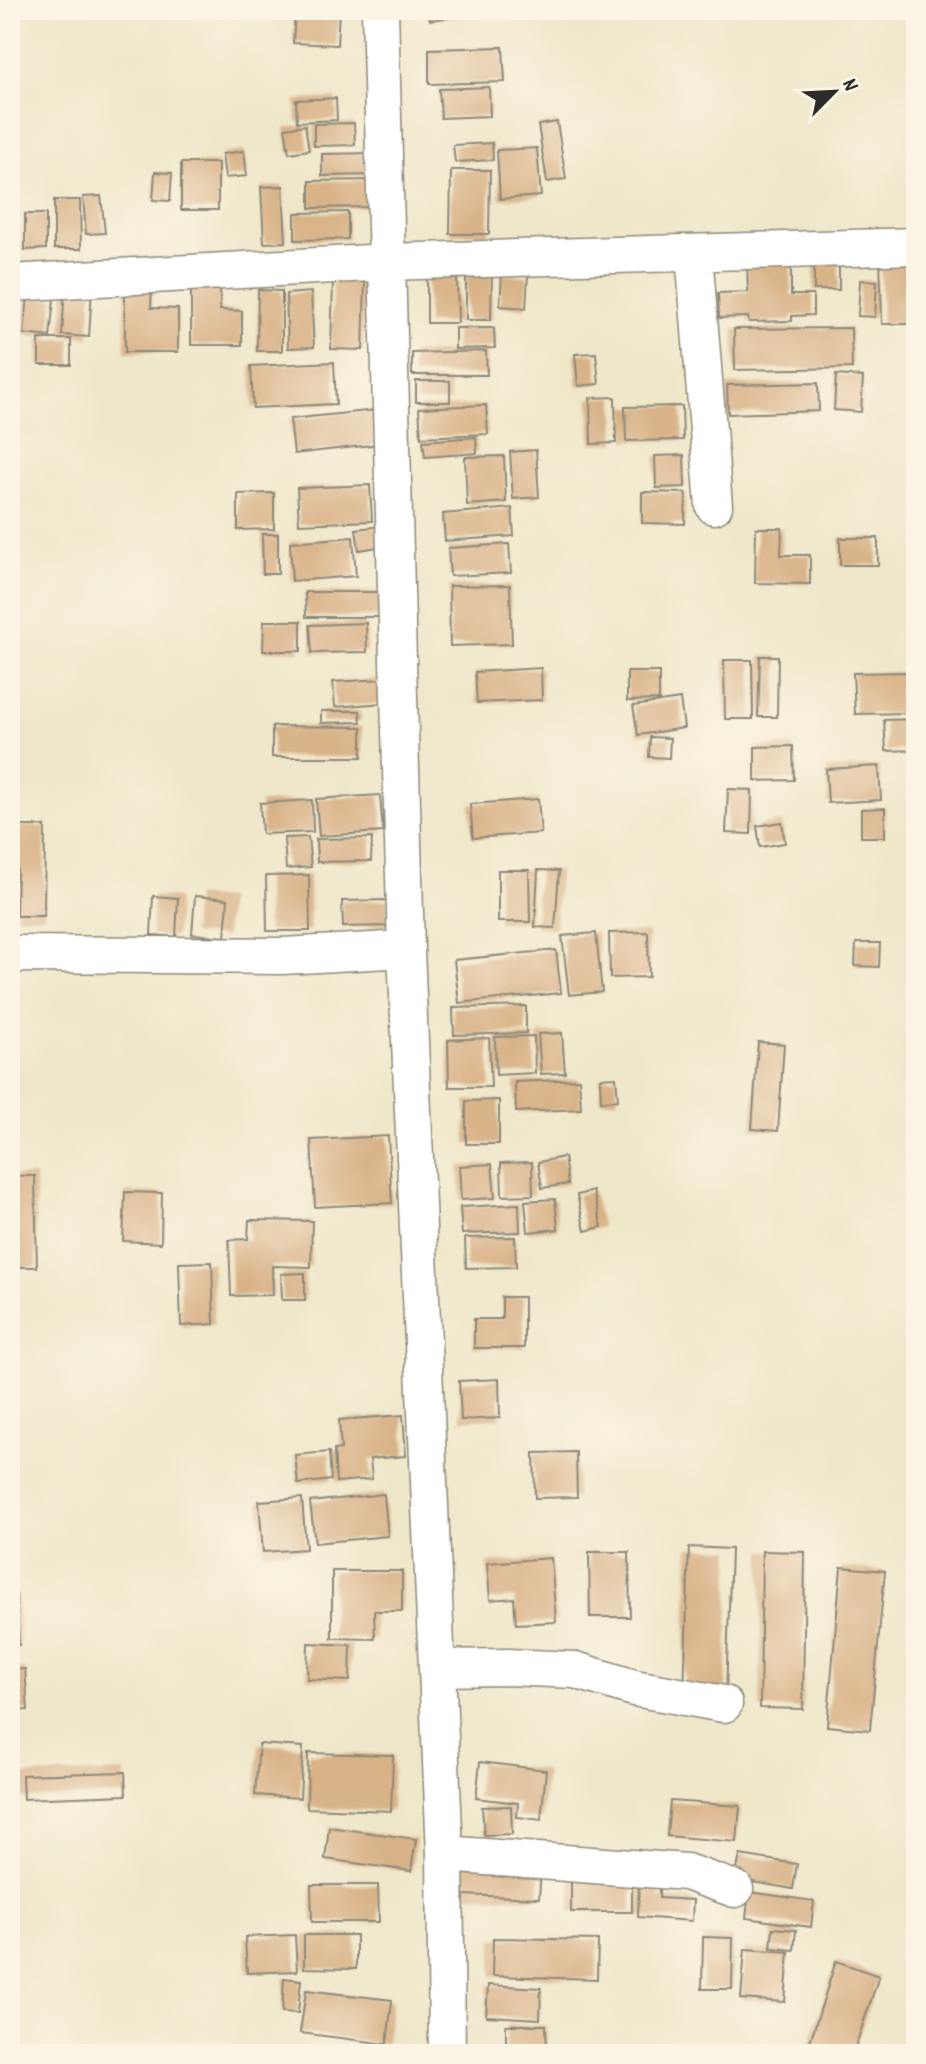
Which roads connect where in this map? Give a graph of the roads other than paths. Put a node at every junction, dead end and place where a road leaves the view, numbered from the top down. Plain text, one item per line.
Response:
1 (380, 10) edge
2 (916, 246) edge
3 (694, 253) junction
4 (387, 262) junction
5 (10, 283) edge
6 (714, 506) dead end
7 (406, 949) junction
8 (10, 954) edge
9 (437, 1668) junction
10 (724, 1704) dead end
11 (445, 1854) junction
12 (735, 1889) dead end
13 (447, 2054) edge

1 - 4 street
2 - 3 street
3 - 4 street
3 - 6 street
4 - 5 street
4 - 7 street
7 - 8 street
7 - 9 street
9 - 10 street
9 - 11 street
11 - 12 street
11 - 13 street

